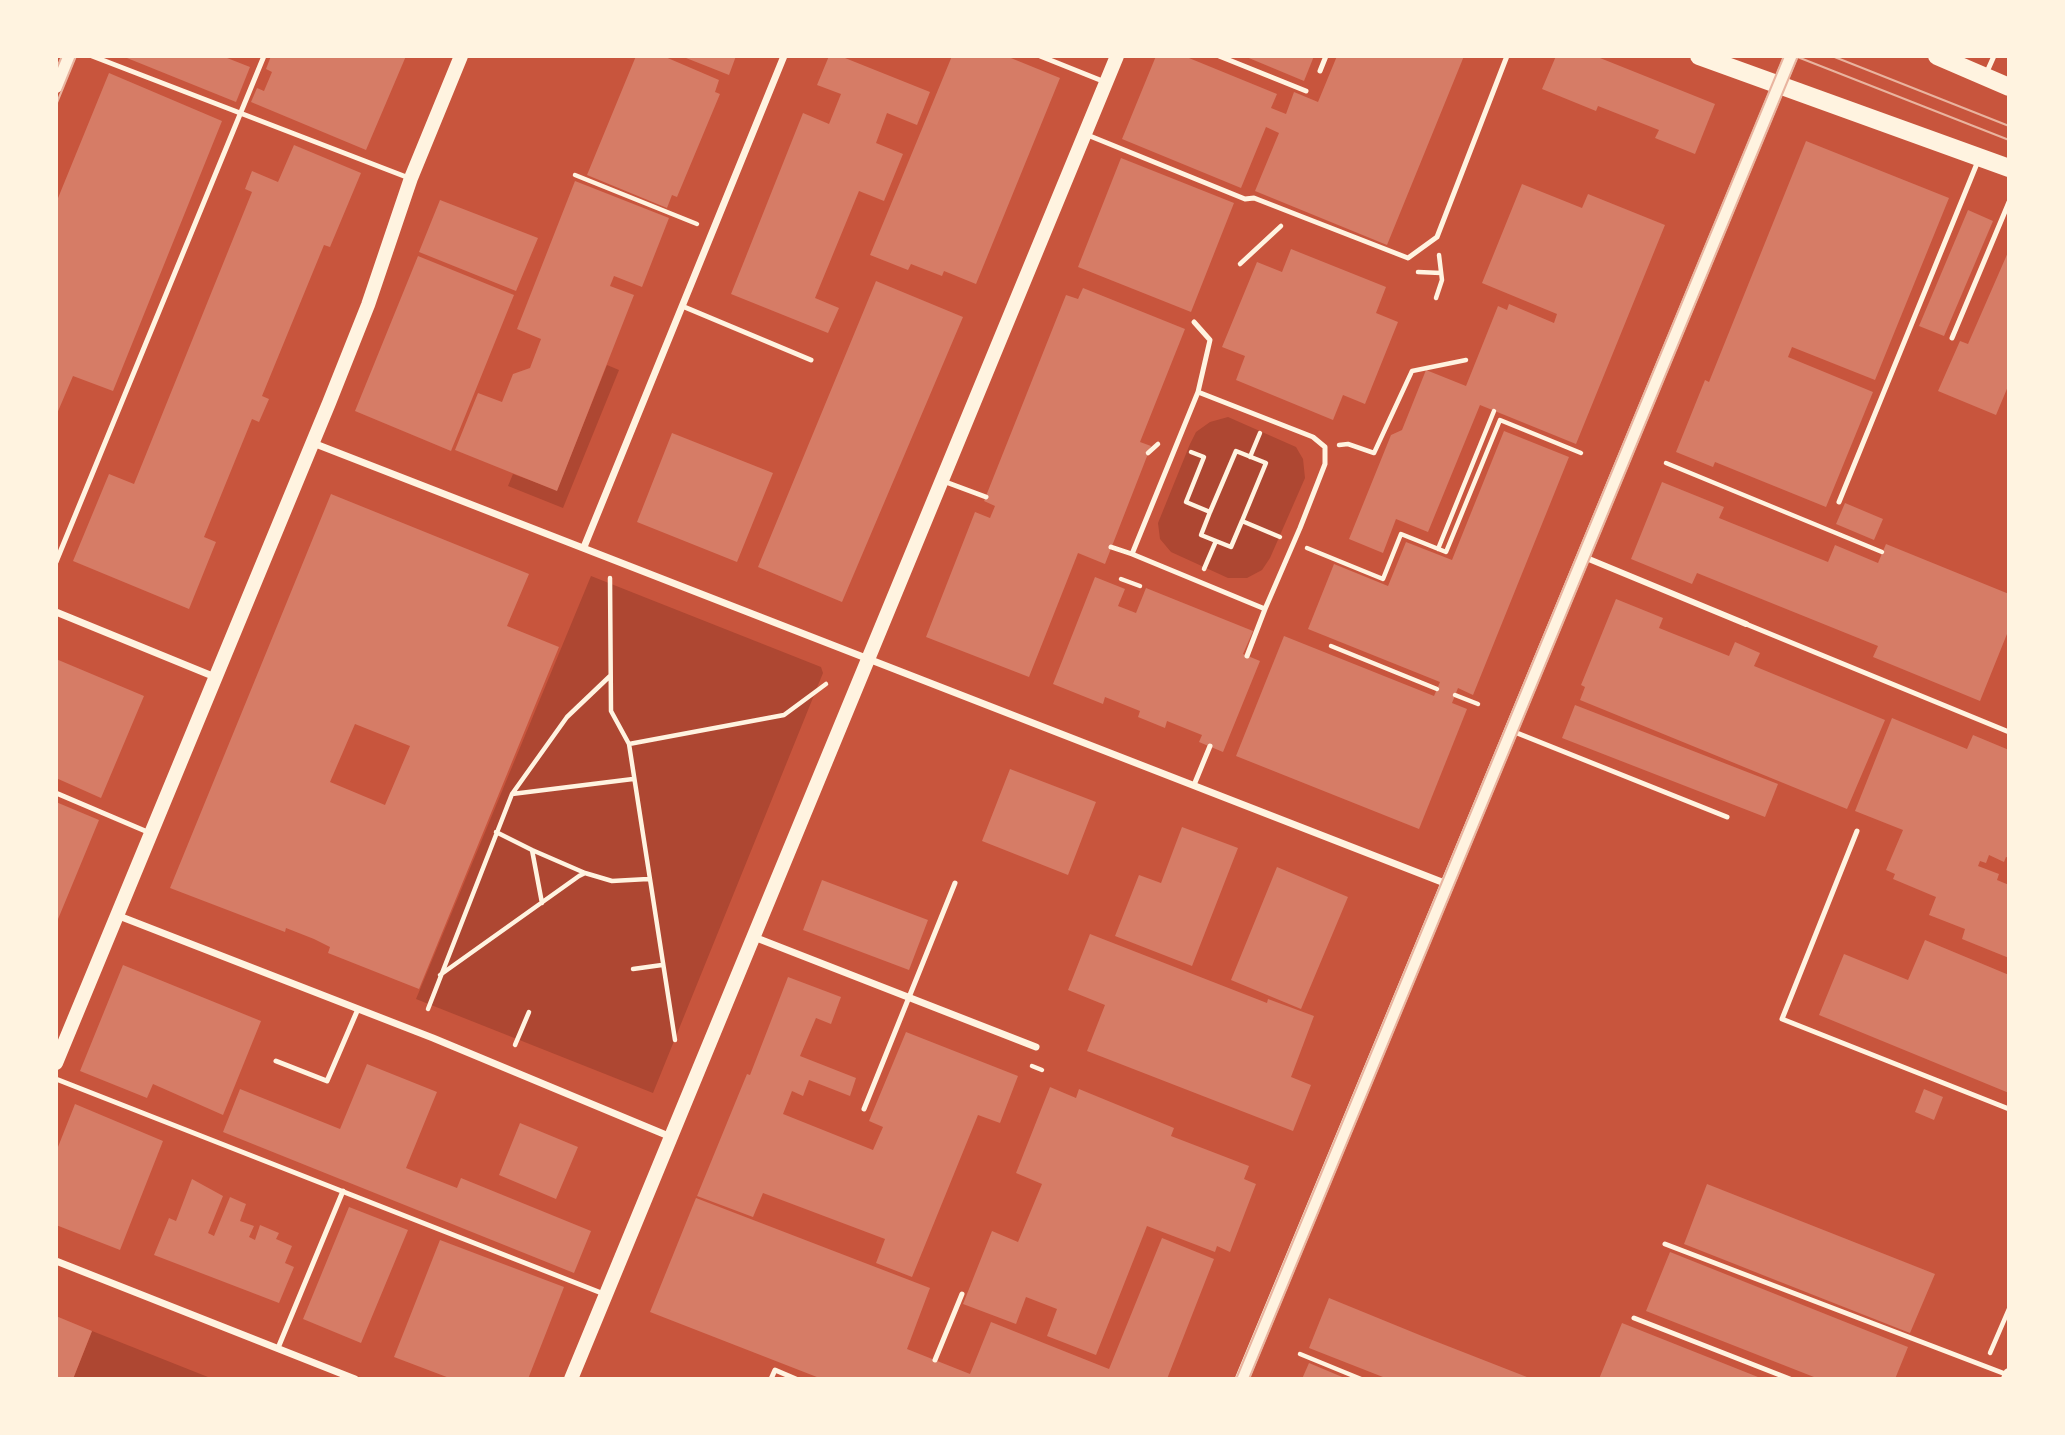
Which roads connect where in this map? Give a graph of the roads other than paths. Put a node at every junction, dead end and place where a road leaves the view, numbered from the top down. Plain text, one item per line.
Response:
1 (69, 56) edge
2 (92, 56) edge
3 (264, 56) edge
4 (461, 56) edge
5 (785, 56) edge
6 (1040, 56) edge
7 (1117, 56) edge
8 (1219, 56) edge
9 (1326, 56) edge
10 (1507, 56) edge
11 (1699, 56) edge
12 (1791, 56) edge
13 (1937, 56) edge
14 (1994, 56) edge
15 (1320, 71) dead end
16 (1985, 77) junction
17 (1106, 83) junction
18 (1780, 83) junction
19 (56, 86) edge
20 (2009, 87) edge
21 (1306, 91) dead end
22 (241, 113) junction
23 (1085, 134) junction
24 (1980, 156) junction
25 (2009, 167) edge
26 (411, 178) junction
27 (2009, 202) edge
28 (682, 306) junction
29 (1194, 322) dead end
30 (1952, 338) dead end
31 (811, 360) dead end
32 (1198, 392) junction
33 (312, 443) junction
34 (943, 481) junction
35 (986, 497) dead end
36 (1839, 502) dead end
37 (584, 547) junction
38 (1111, 547) dead end
39 (1132, 554) junction
40 (1582, 556) junction
41 (56, 562) edge
42 (1265, 609) junction
43 (56, 612) edge
44 (1746, 624) joint
45 (1247, 656) dead end
46 (869, 658) junction
47 (215, 677) junction
48 (1510, 730) junction
49 (2009, 732) edge
50 (1210, 746) dead end
51 (1194, 785) junction
52 (56, 793) edge
53 (1727, 817) dead end
54 (1857, 831) dead end
55 (151, 834) junction
56 (955, 883) dead end
57 (1447, 884) junction
58 (120, 916) junction
59 (754, 937) junction
60 (910, 999) junction
61 (358, 1009) junction
62 (1036, 1047) dead end
63 (276, 1061) dead end
64 (56, 1063) edge
65 (56, 1079) edge
66 (864, 1109) dead end
67 (2009, 1110) edge
68 (672, 1137) junction
69 (343, 1191) junction
70 (1665, 1244) dead end
71 (56, 1261) edge
72 (962, 1294) dead end
73 (606, 1295) junction
74 (1634, 1318) dead end
75 (278, 1348) junction
76 (934, 1360) dead end
77 (2008, 1376) edge
78 (355, 1379) edge
79 (571, 1379) edge
80 (771, 1379) edge
81 (796, 1379) edge
82 (1242, 1379) edge
83 (1790, 1379) edge

1 - 19 main road
2 - 22 lane
3 - 22 lane
4 - 26 main road
5 - 28 street
6 - 17 lane
7 - 17 main road
8 - 21 lane
9 - 15 lane
10 - 23 lane
11 - 18 main road
12 - 18 main road
13 - 16 main road
14 - 16 lane
16 - 20 main road
17 - 23 main road
18 - 24 main road
18 - 40 main road
22 - 26 lane
22 - 41 lane
23 - 34 main road
24 - 25 main road
24 - 36 lane
26 - 33 main road
27 - 30 lane
28 - 31 lane
28 - 37 street
29 - 32 lane
32 - 39 lane
32 - 42 lane
33 - 37 street
33 - 47 main road
34 - 35 lane
34 - 46 main road
37 - 46 street
38 - 39 lane
39 - 42 lane
40 - 44 street
40 - 48 main road
42 - 45 lane
43 - 47 street
44 - 49 lane
46 - 51 street
46 - 59 main road
47 - 55 main road
48 - 53 lane
48 - 57 main road
50 - 51 lane
51 - 57 street
52 - 55 lane
54 - 67 lane
55 - 58 main road
56 - 60 lane
57 - 82 main road
58 - 61 street
58 - 64 main road
59 - 60 street
59 - 68 main road
60 - 62 street
60 - 66 lane
61 - 63 lane
61 - 68 street
65 - 69 lane
68 - 73 main road
69 - 73 lane
69 - 75 lane
70 - 77 lane
71 - 75 street
72 - 76 lane
73 - 79 main road
74 - 83 lane
75 - 78 street
80 - 81 lane

